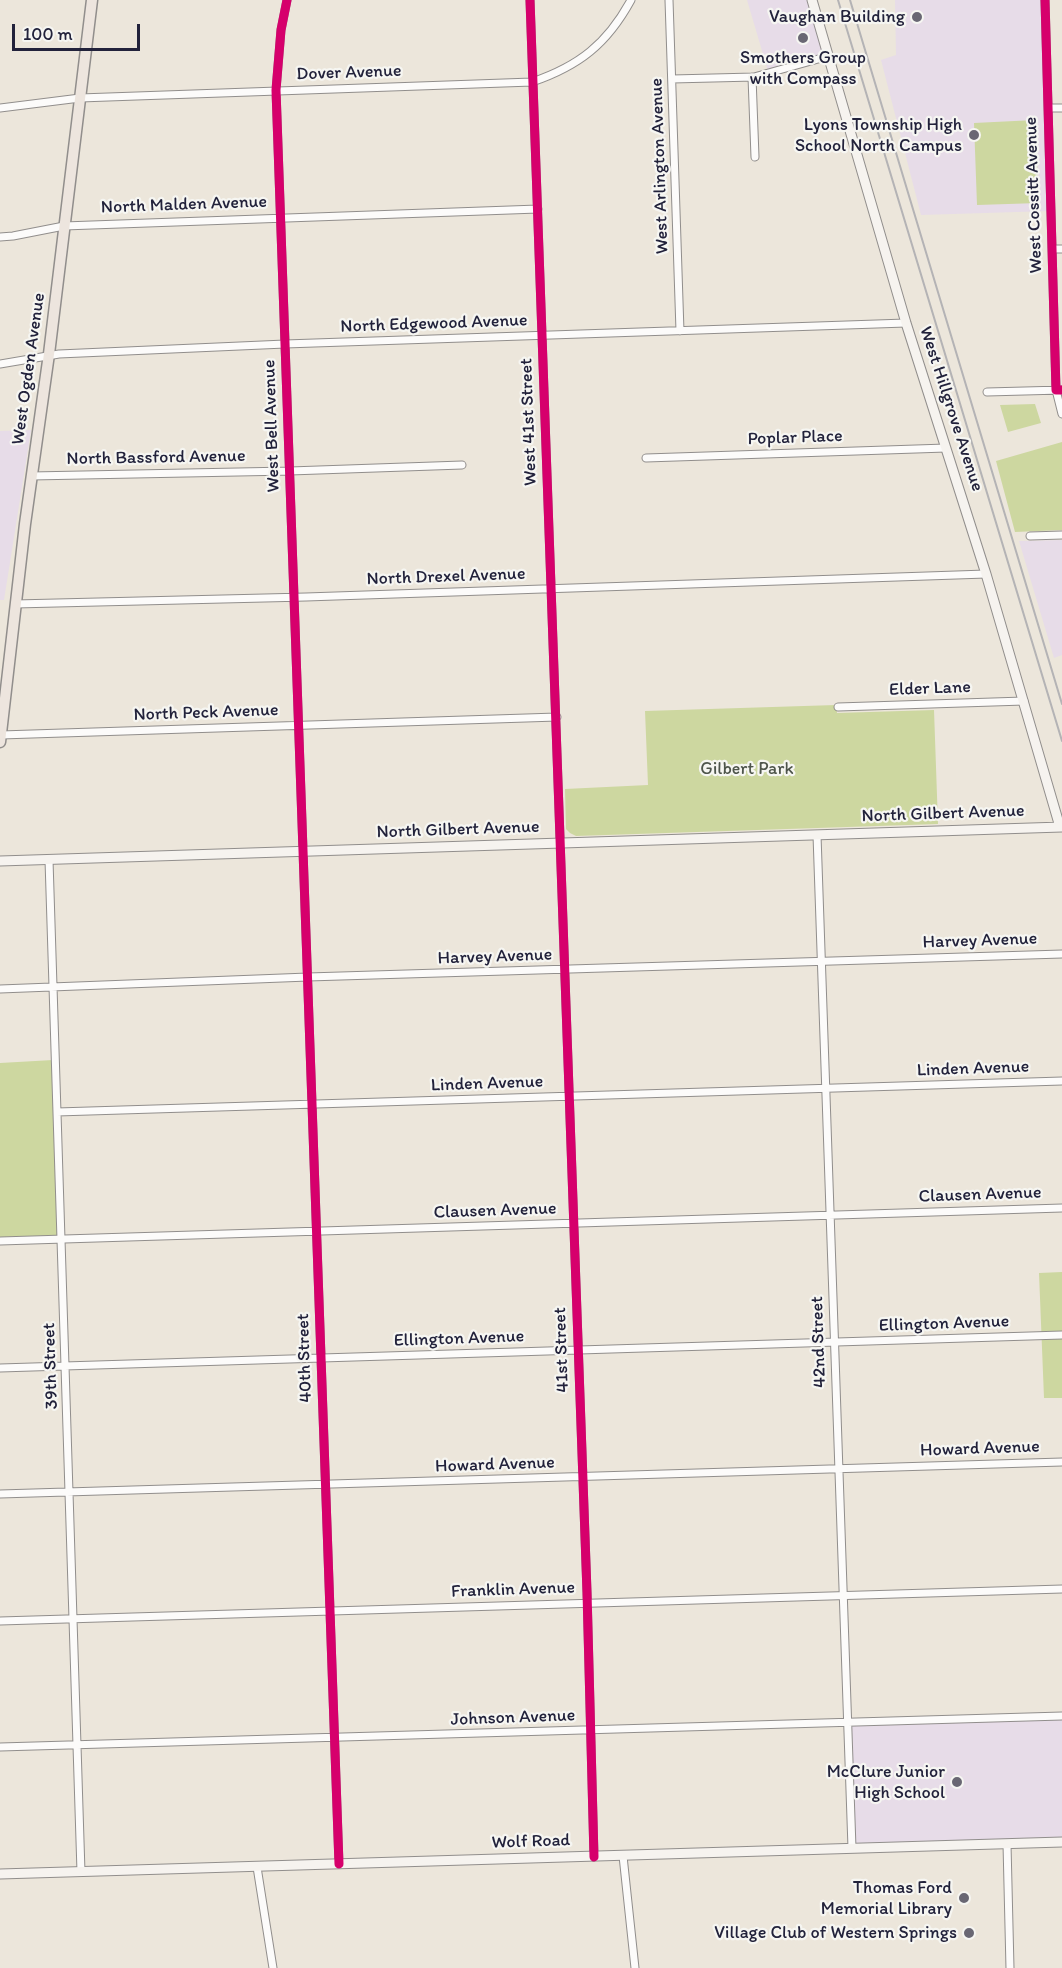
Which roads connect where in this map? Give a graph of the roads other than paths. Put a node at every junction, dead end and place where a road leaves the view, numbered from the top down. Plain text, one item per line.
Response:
1 (92, 0) edge
2 (287, 0) edge
3 (530, 0) edge
4 (631, 0) edge
5 (668, 0) edge
6 (812, 0) edge
7 (1045, 0) edge
8 (829, 56) junction
9 (752, 77) junction
10 (672, 79) junction
11 (532, 82) junction
12 (276, 90) junction
13 (80, 98) junction
14 (0, 108) edge
15 (1048, 108) junction
16 (1062, 108) edge
17 (755, 157) dead end
18 (538, 209) junction
19 (280, 218) junction
20 (64, 226) junction
21 (0, 237) edge
22 (1052, 249) junction
23 (1062, 249) edge
24 (906, 323) junction
25 (680, 331) junction
26 (542, 336) junction
27 (285, 344) junction
28 (49, 354) junction
29 (0, 364) edge
30 (1059, 390) edge
31 (987, 392) dead end
32 (1062, 414) edge
33 (946, 448) junction
34 (646, 458) dead end
35 (462, 465) dead end
36 (290, 471) junction
37 (31, 476) junction
38 (1062, 535) edge
39 (1030, 536) dead end
40 (986, 574) junction
41 (552, 589) junction
42 (294, 598) junction
43 (15, 604) junction
44 (1024, 701) junction
45 (838, 707) dead end
46 (556, 717) junction
47 (299, 725) junction
48 (0, 738) edge
49 (1061, 829) edge
50 (817, 835) junction
51 (561, 843) junction
52 (305, 851) junction
53 (49, 860) junction
54 (0, 861) edge
55 (1062, 954) edge
56 (822, 962) junction
57 (566, 970) junction
58 (308, 977) junction
59 (53, 986) junction
60 (0, 988) edge
61 (1062, 1081) edge
62 (825, 1089) junction
63 (569, 1096) junction
64 (313, 1105) junction
65 (57, 1112) junction
66 (1062, 1208) edge
67 (830, 1215) junction
68 (573, 1224) junction
69 (317, 1232) junction
70 (62, 1239) junction
71 (0, 1241) edge
72 (1062, 1335) edge
73 (834, 1342) junction
74 (579, 1350) junction
75 (321, 1358) junction
76 (65, 1366) junction
77 (0, 1368) edge
78 (1062, 1462) edge
79 (839, 1468) junction
80 (583, 1477) junction
81 (326, 1485) junction
82 (70, 1492) junction
83 (0, 1494) edge
84 (1062, 1589) edge
85 (843, 1595) junction
86 (587, 1603) junction
87 (329, 1610) junction
88 (74, 1619) junction
89 (0, 1621) edge
90 (1062, 1716) edge
91 (848, 1723) junction
92 (590, 1730) junction
93 (335, 1738) junction
94 (78, 1745) junction
95 (0, 1748) edge
96 (1062, 1842) edge
97 (1007, 1844) junction
98 (852, 1848) junction
99 (623, 1856) junction
100 (594, 1857) junction
101 (339, 1864) junction
102 (256, 1867) junction
103 (81, 1872) junction
104 (0, 1874) edge
105 (273, 1968) edge
106 (634, 1968) edge
107 (1011, 1968) edge

1 - 13 main road, West Ogden Avenue
2 - 12 street, West Bell Avenue
3 - 11 street, West 41st Street
4 - 11 street, Dover Avenue
5 - 10 street, West Arlington Avenue
6 - 8 street, West Hillgrove Avenue
7 - 15 street, West Cossitt Avenue
8 - 9 street
8 - 24 street, West Hillgrove Avenue
9 - 10 street
9 - 17 street
10 - 25 street, West Arlington Avenue
11 - 12 street, Dover Avenue
11 - 18 street, West 41st Street
12 - 13 street, Dover Avenue
12 - 19 street, West Bell Avenue
13 - 14 street, Dover Avenue
13 - 20 main road, West Ogden Avenue
15 - 16 street
15 - 22 street, West Cossitt Avenue
18 - 19 street, North Malden Avenue
18 - 26 street, West 41st Street
19 - 20 street, North Malden Avenue
19 - 27 street, West Bell Avenue
20 - 21 street, North Malden Avenue
20 - 28 main road, West Ogden Avenue
22 - 23 street
22 - 30 street, West Cossitt Avenue
24 - 25 street, North Edgewood Avenue
24 - 33 street, West Hillgrove Avenue
25 - 26 street, North Edgewood Avenue
26 - 27 street, North Edgewood Avenue
26 - 41 street, West 41st Street
27 - 28 street, North Edgewood Avenue
27 - 36 street, West Bell Avenue
28 - 29 street, North Edgewood Avenue
28 - 37 main road, West Ogden Avenue
30 - 31 street
30 - 32 street, West Cossitt Avenue
33 - 34 street, Poplar Place
33 - 40 street, West Hillgrove Avenue
35 - 36 street, North Bassford Avenue
36 - 37 street, North Bassford Avenue
36 - 42 street, West Bell Avenue
37 - 43 main road, West Ogden Avenue
38 - 39 street
40 - 41 street, North Drexel Avenue
40 - 44 street, West Hillgrove Avenue
41 - 42 street, North Drexel Avenue
41 - 46 street, West 41st Street
42 - 43 street, North Drexel Avenue
42 - 47 street, West Bell Avenue
43 - 48 main road, West Ogden Avenue
44 - 45 street, Elder Lane
44 - 49 street, West Hillgrove Avenue
46 - 47 street, North Peck Avenue
46 - 51 street, West 41st Street
47 - 48 street, North Peck Avenue
47 - 52 street, West Bell Avenue
49 - 50 street, North Gilbert Avenue
50 - 51 street, North Gilbert Avenue
50 - 56 street, 42nd Street
51 - 52 street, North Gilbert Avenue
51 - 57 street, 41st Street
52 - 53 street, North Gilbert Avenue
52 - 58 street, 40th Street
53 - 54 street, North Gilbert Avenue
53 - 59 street, 39th Street
55 - 56 street, Harvey Avenue
56 - 57 street, Harvey Avenue
56 - 62 street, 42nd Street
57 - 58 street, Harvey Avenue
57 - 63 street, 41st Street
58 - 59 street, Harvey Avenue
58 - 64 street, 40th Street
59 - 60 street, Harvey Avenue
59 - 65 street, 39th Street
61 - 62 street, Linden Avenue
62 - 63 street, Linden Avenue
62 - 67 street, 42nd Street
63 - 64 street, Linden Avenue
63 - 68 street, 41st Street
64 - 65 street, Linden Avenue
64 - 69 street, 40th Street
65 - 70 street, 39th Street
66 - 67 street, Clausen Avenue
67 - 68 street, Clausen Avenue
67 - 73 street, 42nd Street
68 - 69 street, Clausen Avenue
68 - 74 street, 41st Street
69 - 70 street, Clausen Avenue
69 - 75 street, 40th Street
70 - 71 street, Clausen Avenue
70 - 76 street, 39th Street
72 - 73 street, Ellington Avenue
73 - 74 street, Ellington Avenue
73 - 79 street, 42nd Street
74 - 75 street, Ellington Avenue
74 - 80 street, 41st Street
75 - 76 street, Ellington Avenue
75 - 81 street, 40th Street
76 - 77 street, Ellington Avenue
76 - 82 street, 39th Street
78 - 79 street, Howard Avenue
79 - 80 street, Howard Avenue
79 - 85 street, 42nd Street
80 - 81 street, Howard Avenue
80 - 86 street, 41st Street
81 - 82 street, Howard Avenue
81 - 87 street, 40th Street
82 - 83 street, Howard Avenue
82 - 88 street, 39th Street
84 - 85 street, Franklin Avenue
85 - 86 street, Franklin Avenue
85 - 91 street, 42nd Street
86 - 87 street, Franklin Avenue
86 - 92 street, 41st Street
87 - 88 street, Franklin Avenue
87 - 93 street, 40th Street
88 - 89 street, Franklin Avenue
88 - 94 street, 39th Street
90 - 91 street, Johnson Avenue
91 - 92 street, Johnson Avenue
91 - 98 street, 42nd Street
92 - 93 street, Johnson Avenue
92 - 100 street, 41st Street
93 - 94 street, Johnson Avenue
93 - 101 street, 40th Street
94 - 95 street, Johnson Avenue
94 - 103 street, 39th Street
96 - 97 street, Wolf Road
97 - 98 street, Wolf Road
97 - 107 street
98 - 99 street, Wolf Road
99 - 100 street, Wolf Road
99 - 106 street
100 - 101 street, Wolf Road
101 - 102 street, Wolf Road
102 - 103 street, Wolf Road
102 - 105 street
103 - 104 street, Wolf Road

